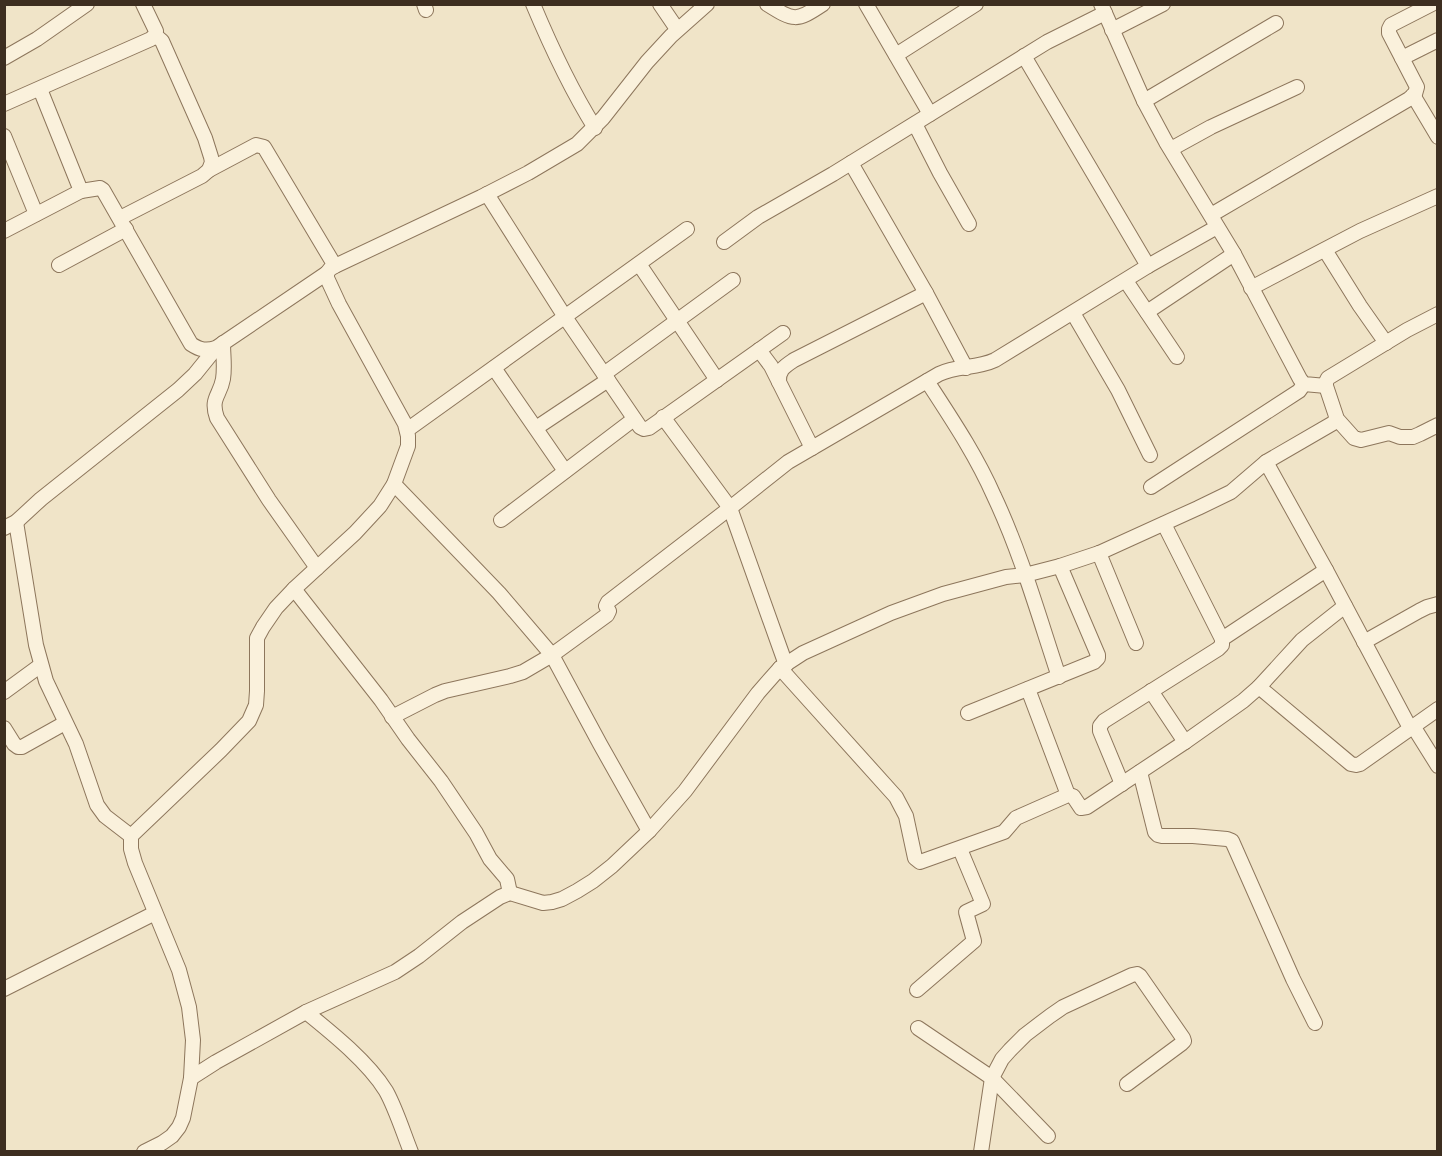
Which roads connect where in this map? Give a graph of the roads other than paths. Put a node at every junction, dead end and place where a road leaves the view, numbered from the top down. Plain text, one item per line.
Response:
1 (87, 4) edge
2 (143, 4) edge
3 (533, 4) edge
4 (660, 4) edge
5 (707, 4) edge
6 (767, 4) edge
7 (823, 4) edge
8 (866, 4) edge
9 (976, 4) edge
10 (1163, 4) edge
11 (1432, 4) edge
12 (1103, 9) edge
13 (1404, 11) edge
14 (1276, 23) dead end
15 (677, 29) junction
16 (1112, 30) junction
17 (155, 35) junction
18 (1437, 40) edge
19 (896, 55) junction
20 (1024, 56) junction
21 (4, 58) edge
22 (1402, 58) junction
23 (1297, 87) dead end
24 (40, 89) junction
25 (1413, 96) junction
26 (1144, 101) junction
27 (4, 104) edge
28 (930, 114) junction
29 (915, 124) junction
30 (595, 128) junction
31 (4, 136) edge
32 (1437, 136) edge
33 (1171, 149) junction
34 (851, 163) junction
35 (209, 170) junction
36 (81, 191) junction
37 (487, 194) junction
38 (1437, 196) edge
39 (36, 214) junction
40 (1214, 221) junction
41 (123, 224) junction
42 (969, 224) dead end
43 (687, 229) dead end
44 (4, 231) edge
45 (724, 242) dead end
46 (1325, 250) junction
47 (1234, 254) junction
48 (639, 264) junction
49 (59, 265) dead end
50 (1148, 266) junction
51 (331, 269) junction
52 (733, 280) dead end
53 (1126, 281) junction
54 (1251, 288) junction
55 (926, 293) junction
56 (1147, 312) junction
57 (1073, 313) junction
58 (1437, 314) edge
59 (565, 317) junction
60 (678, 321) junction
61 (783, 333) dead end
62 (1386, 343) junction
63 (220, 345) junction
64 (759, 350) junction
65 (1177, 357) dead end
66 (494, 368) junction
67 (966, 368) junction
68 (606, 377) junction
69 (717, 380) junction
70 (927, 381) junction
71 (779, 382) junction
72 (1305, 384) junction
73 (1326, 386) junction
74 (663, 417) junction
75 (634, 419) junction
76 (1337, 419) junction
77 (1437, 425) edge
78 (536, 428) junction
79 (407, 430) junction
80 (812, 448) junction
81 (1150, 455) dead end
82 (1266, 462) junction
83 (565, 471) junction
84 (394, 484) junction
85 (1151, 487) dead end
86 (730, 508) junction
87 (501, 520) dead end
88 (1164, 524) junction
89 (10, 525) edge
90 (1099, 553) junction
91 (1060, 566) junction
92 (317, 568) junction
93 (1326, 570) junction
94 (1025, 575) junction
95 (294, 589) junction
96 (1437, 604) edge
97 (1345, 606) junction
98 (1222, 639) junction
99 (1364, 642) junction
100 (1136, 643) dead end
101 (552, 655) junction
102 (41, 665) junction
103 (783, 666) junction
104 (1059, 677) junction
105 (1259, 687) junction
106 (1028, 689) junction
107 (4, 692) edge
108 (1151, 692) junction
109 (1437, 709) edge
110 (968, 713) dead end
111 (392, 717) junction
112 (65, 723) junction
113 (1412, 727) junction
114 (4, 728) edge
115 (1185, 742) junction
116 (1437, 766) edge
117 (1140, 772) junction
118 (1122, 784) junction
119 (1068, 795) junction
120 (649, 831) junction
121 (131, 836) junction
122 (960, 849) junction
123 (510, 893) junction
124 (155, 913) junction
125 (4, 989) edge
126 (917, 990) dead end
127 (306, 1012) junction
128 (1315, 1023) dead end
129 (918, 1028) dead end
130 (191, 1078) junction
131 (992, 1078) junction
132 (1126, 1084) dead end
133 (1048, 1136) dead end
134 (144, 1152) edge
135 (411, 1152) edge
136 (981, 1152) edge

1 - 21 street
2 - 17 street
3 - 30 street
4 - 15 street
5 - 15 street
6 - 7 street
8 - 19 street
9 - 19 street
10 - 16 street
11 - 13 street
12 - 16 street
12 - 20 street
13 - 22 street
14 - 26 street
15 - 30 street
16 - 26 street
17 - 24 street
17 - 35 street
18 - 22 street
19 - 28 street
20 - 28 street
20 - 50 street
22 - 25 street
23 - 33 street
24 - 27 street
24 - 36 street
25 - 32 street
25 - 40 street
26 - 33 street
28 - 29 street
29 - 34 street
29 - 42 street
30 - 37 street
31 - 39 street
33 - 40 street
34 - 45 street
34 - 55 street
35 - 41 street
35 - 51 street
36 - 39 street
36 - 41 street
37 - 51 street
37 - 59 street
38 - 46 street
39 - 44 street
40 - 47 street
40 - 50 street
41 - 49 street
41 - 63 street
43 - 48 street
46 - 54 street
46 - 62 street
47 - 54 street
47 - 56 street
48 - 59 street
48 - 60 street
50 - 53 street
51 - 63 street
51 - 79 street
52 - 60 street
53 - 56 street
53 - 57 street
54 - 72 street
55 - 67 street
55 - 71 street
56 - 65 street
57 - 67 street
57 - 81 street
58 - 62 street
59 - 66 street
59 - 68 street
60 - 68 street
60 - 69 street
61 - 64 street
62 - 73 street
63 - 89 street
63 - 92 street
64 - 69 street
64 - 71 street
66 - 78 street
66 - 79 street
67 - 70 street
68 - 75 street
68 - 78 street
69 - 74 street
70 - 80 street
70 - 94 street
71 - 80 street
72 - 73 street
72 - 85 street
73 - 76 street
74 - 75 street
74 - 86 street
75 - 83 street
76 - 77 street
76 - 82 street
78 - 83 street
79 - 84 street
80 - 86 street
82 - 88 street
82 - 93 street
83 - 87 street
84 - 92 street
84 - 101 street
86 - 101 street
86 - 103 street
88 - 90 street
88 - 98 street
89 - 102 street
90 - 91 street
90 - 100 street
91 - 94 street
91 - 104 street
92 - 95 street
93 - 97 street
93 - 98 street
94 - 103 street
94 - 104 street
95 - 111 street
95 - 121 street
96 - 99 street
97 - 99 street
97 - 105 street
98 - 108 street
99 - 113 street
101 - 111 street
101 - 120 street
102 - 107 street
102 - 112 street
103 - 120 street
103 - 122 street
104 - 106 street
105 - 113 street
105 - 115 street
106 - 110 street
106 - 119 street
108 - 115 street
108 - 118 street
109 - 113 street
111 - 123 street
112 - 114 street
112 - 121 street
113 - 116 street
115 - 117 street
117 - 118 street
117 - 128 street
118 - 119 street
119 - 122 street
120 - 123 street
121 - 124 street
122 - 126 street
123 - 127 street
124 - 125 street
124 - 130 street
127 - 130 street
127 - 135 street
129 - 131 street
130 - 134 street
131 - 132 street
131 - 133 street
131 - 136 street

